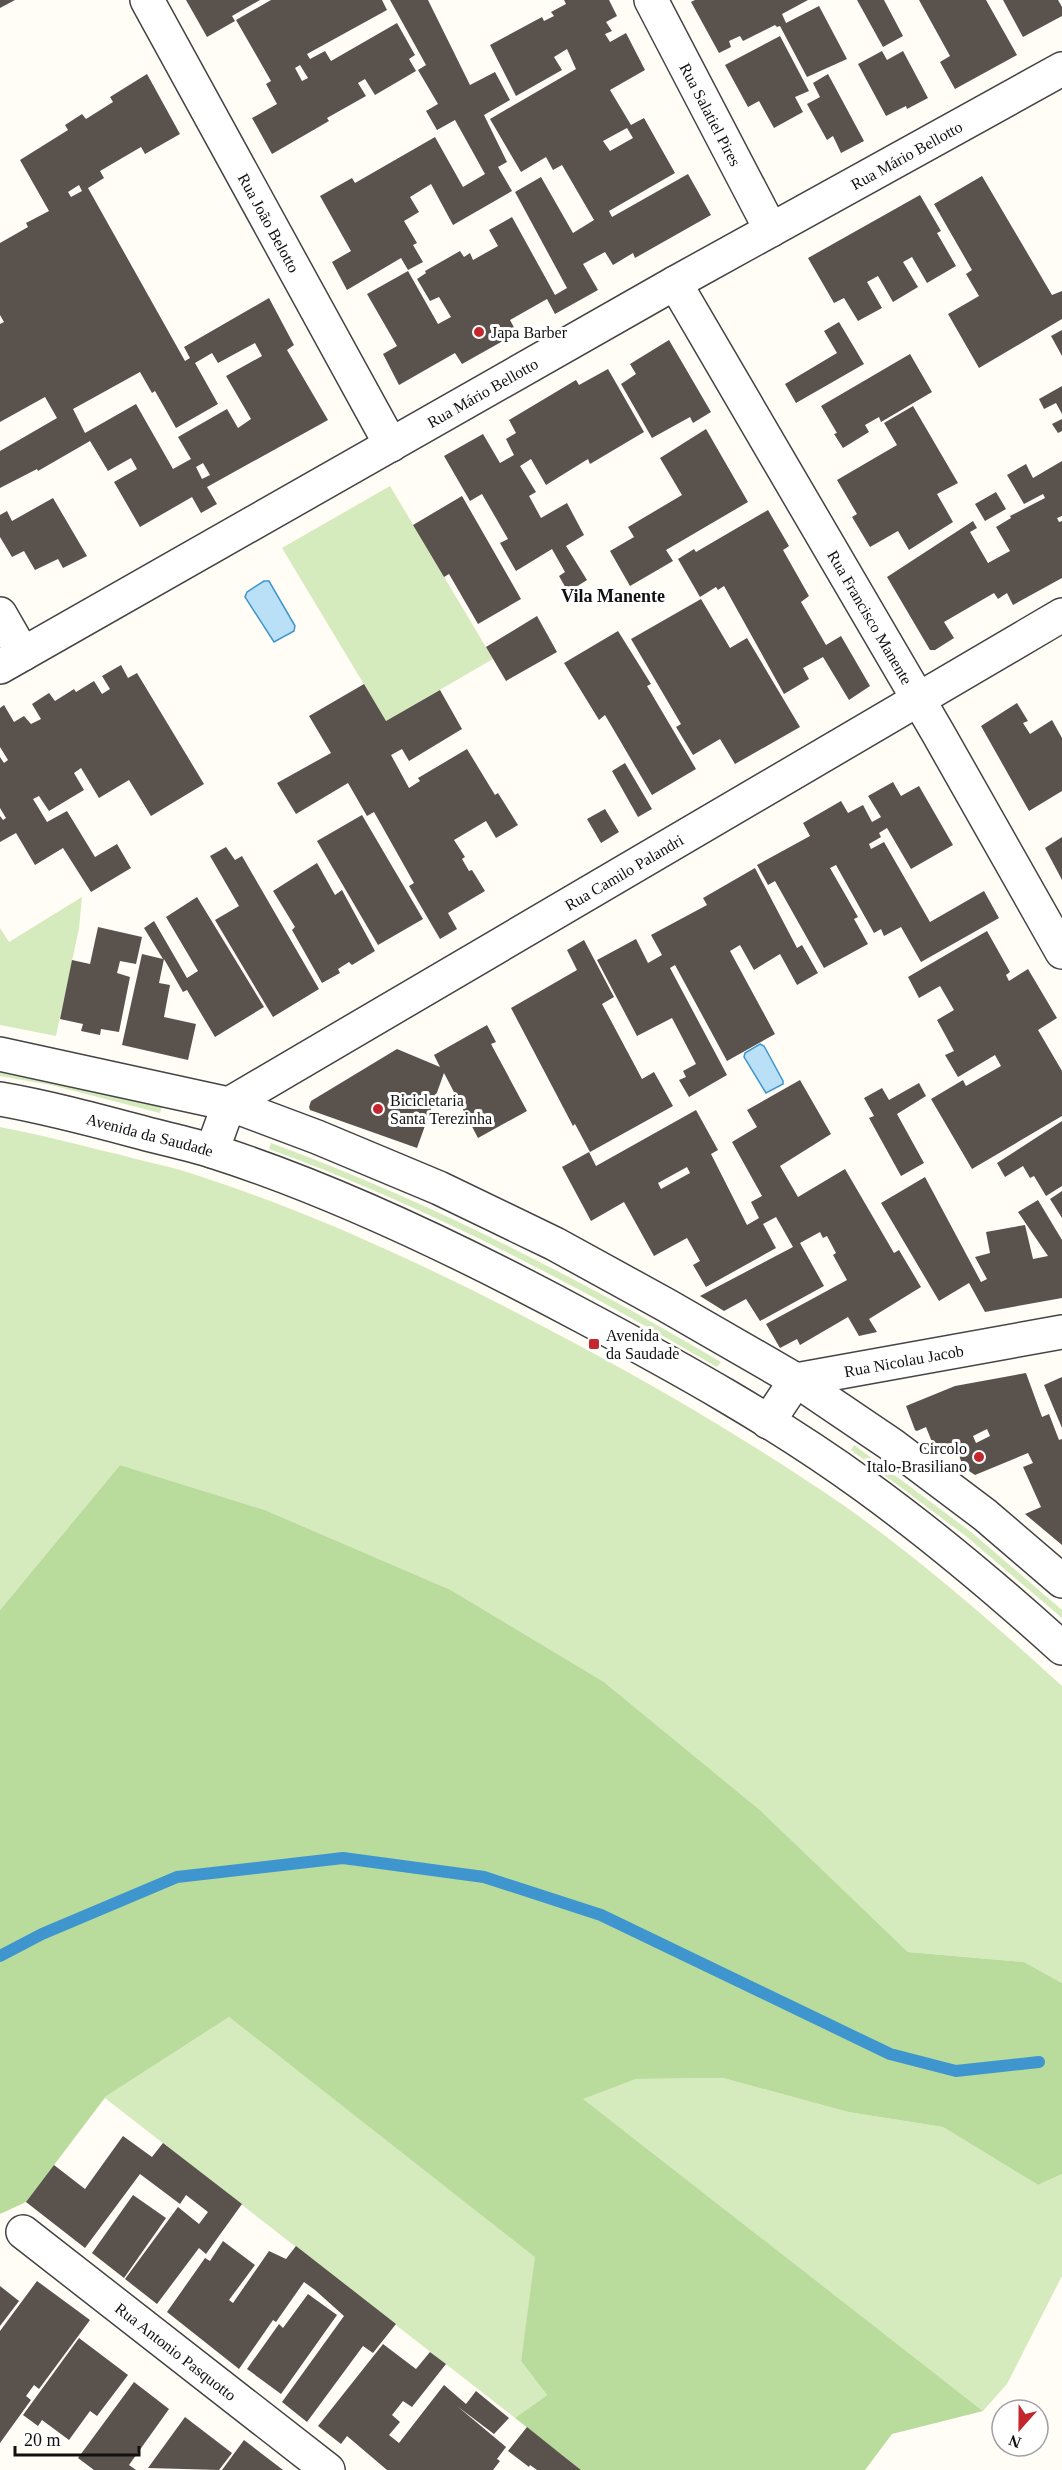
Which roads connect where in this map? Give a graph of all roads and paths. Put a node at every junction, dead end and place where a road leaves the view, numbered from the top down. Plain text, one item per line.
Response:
1 (147, 0) edge
2 (651, 0) edge
3 (1062, 69) edge
4 (771, 230) junction
5 (675, 283) junction
6 (391, 445) junction
7 (0, 614) edge
8 (1062, 615) edge
9 (11, 660) edge
10 (918, 699) junction
11 (1062, 952) edge
12 (0, 1054) edge
13 (0, 1099) edge
14 (229, 1104) junction
15 (212, 1151) junction
16 (1062, 1332) edge
17 (796, 1380) junction
18 (768, 1422) junction
19 (1062, 1581) edge
20 (1062, 1648) edge
21 (23, 2232) dead end
22 (328, 2470) edge

1 - 6 street, Rua João Belotto
2 - 4 street, Rua Salatiel Pires
3 - 4 street, Rua Mário Bellotto
4 - 5 street, Rua Mário Bellotto
5 - 6 street, Rua Mário Bellotto
5 - 10 street, Rua Francisco Manente
6 - 9 street, Rua Mário Bellotto
7 - 9 street
8 - 10 street, Rua Camilo Palandri
10 - 11 street, Rua Francisco Manente
10 - 14 street, Rua Camilo Palandri
12 - 14 street
13 - 15 street, Avenida da Saudade
14 - 15 street
14 - 17 street
15 - 18 street, Avenida da Saudade
16 - 17 street, Rua Nicolau Jacob
17 - 18 street
17 - 19 street
18 - 20 street, Avenida da Saudade
21 - 22 street, Rua Antonio Pasquotto

